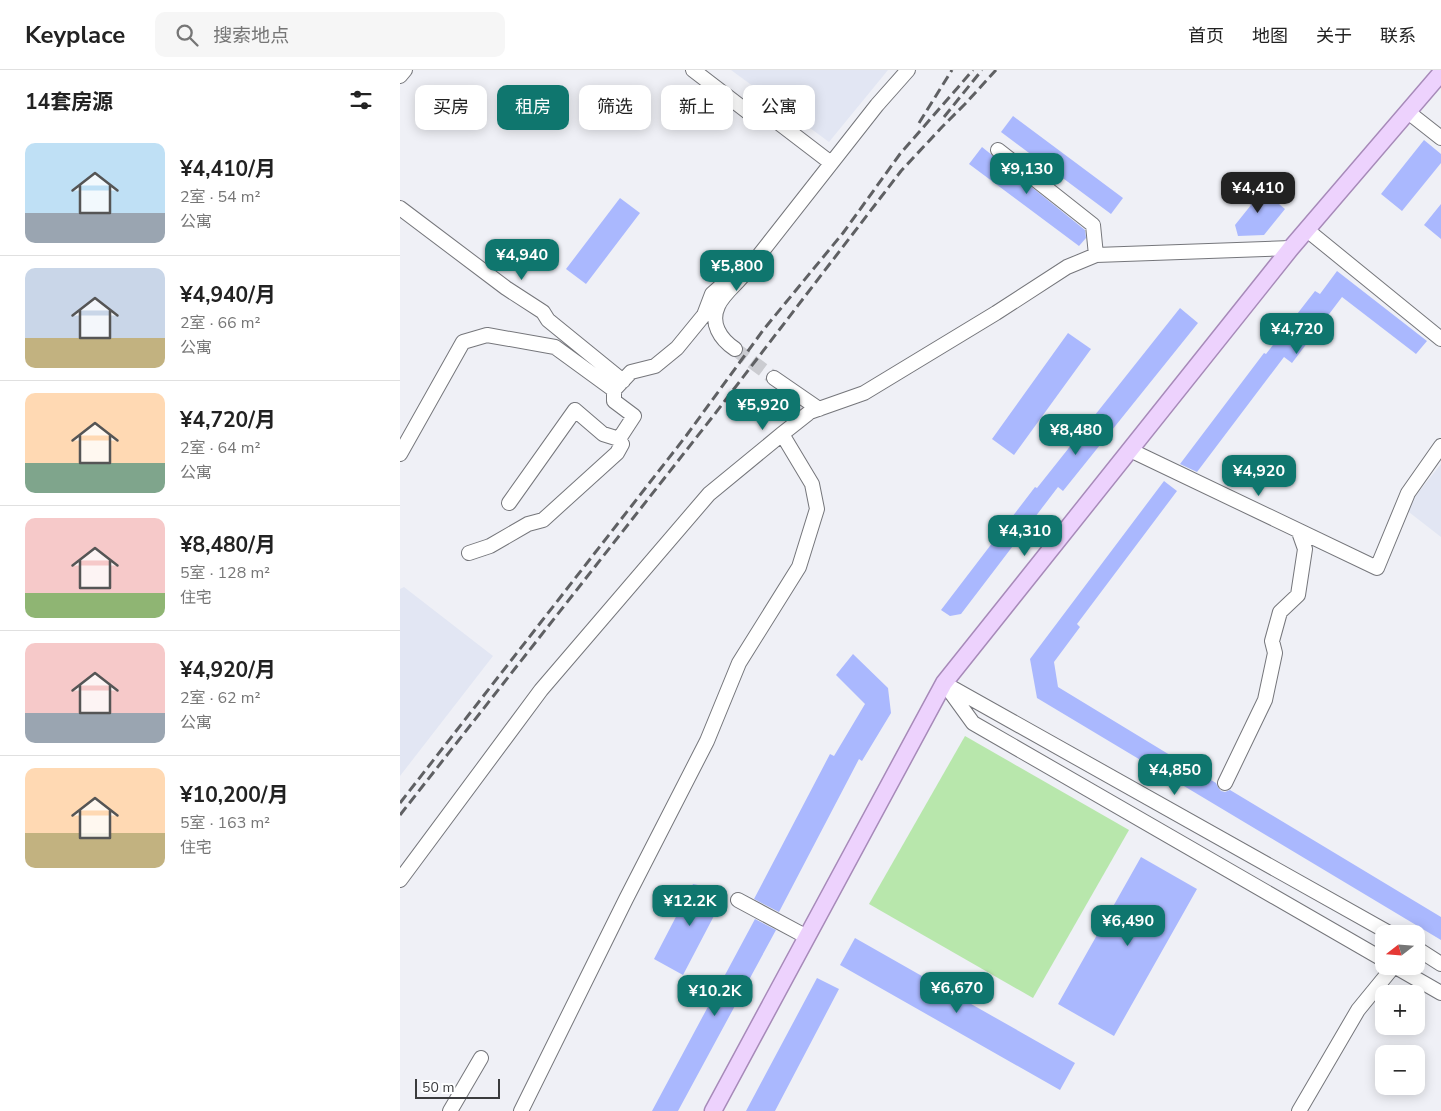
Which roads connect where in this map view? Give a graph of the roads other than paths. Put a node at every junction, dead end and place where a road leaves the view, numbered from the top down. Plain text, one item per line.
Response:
1 (405, 70) edge
2 (693, 70) edge
3 (908, 70) edge
4 (1441, 73) edge
5 (400, 76) edge
6 (1408, 112) junction
7 (1441, 138) edge
8 (998, 150) dead end
9 (831, 163) junction
10 (400, 208) edge
11 (1307, 230) junction
12 (1291, 248) junction
13 (1096, 255) junction
14 (742, 277) junction
15 (1441, 339) edge
16 (735, 349) tunnel mouth
17 (774, 378) tunnel mouth
18 (618, 385) junction
19 (820, 409) junction
20 (782, 434) junction
21 (619, 439) junction
22 (1441, 446) edge
23 (1130, 450) junction
24 (400, 454) edge
25 (509, 503) dead end
26 (1299, 532) junction
27 (469, 553) dead end
28 (944, 683) junction
29 (1225, 783) dead end
30 (400, 880) edge
31 (738, 900) dead end
32 (1375, 925) edge
33 (807, 937) junction
34 (1425, 954) edge
35 (1375, 955) edge
36 (1441, 964) edge
37 (1387, 975) edge
38 (1410, 975) edge
39 (1441, 993) edge
40 (481, 1058) dead end
41 (450, 1111) edge
42 (521, 1111) edge
43 (713, 1111) edge
44 (1299, 1111) edge

1 - 5 street
2 - 9 street
3 - 9 street
4 - 6 main road
6 - 7 street
6 - 11 main road
8 - 13 street
9 - 14 street
10 - 18 street
11 - 12 main road
11 - 15 street
12 - 13 street
12 - 23 main road
13 - 19 street
14 - 16 street
14 - 18 street
17 - 19 street
18 - 21 street
18 - 24 street
19 - 20 street
20 - 30 street
20 - 42 street
21 - 25 street
21 - 27 street
22 - 26 street
23 - 26 street
23 - 28 main road
26 - 29 street
28 - 32 street
28 - 33 main road
28 - 35 street
31 - 33 street
33 - 43 main road
34 - 36 street
37 - 44 street
38 - 39 street
40 - 41 street

